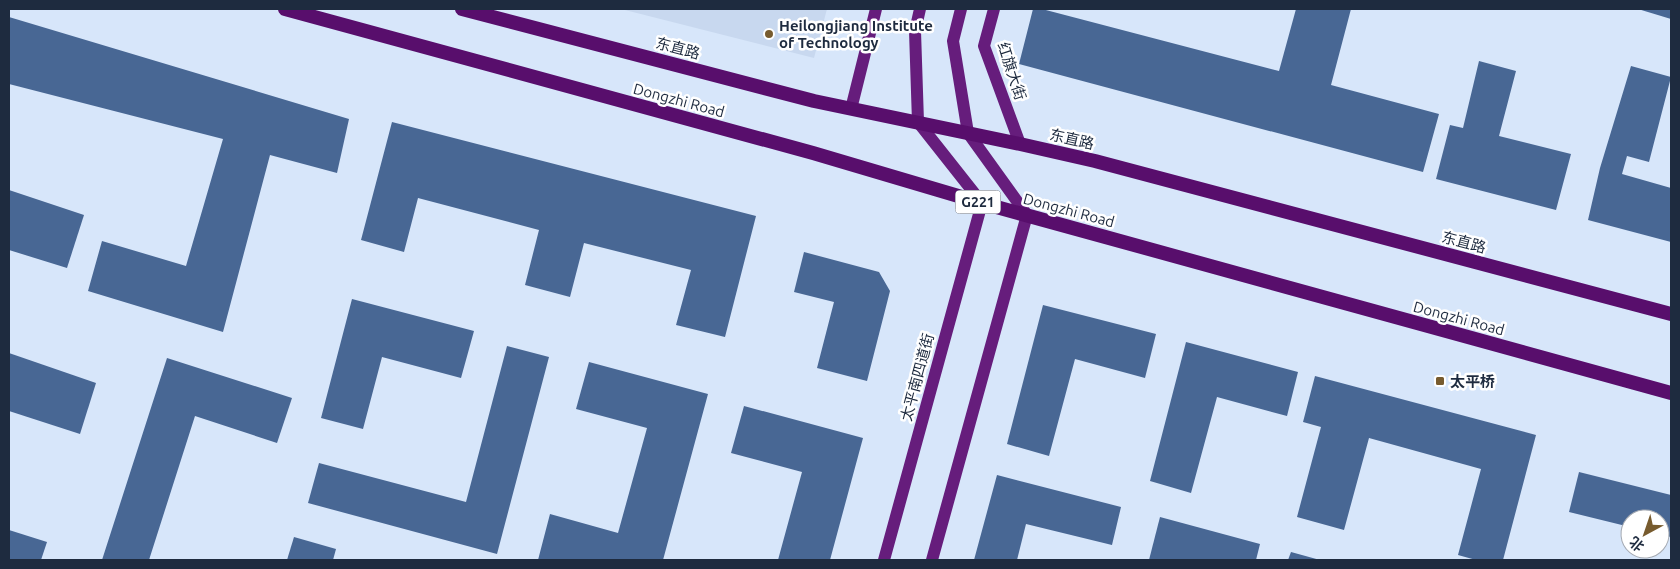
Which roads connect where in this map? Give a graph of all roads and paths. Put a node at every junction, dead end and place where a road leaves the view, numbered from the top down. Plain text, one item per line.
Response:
1 (285, 9) edge
2 (462, 9) edge
3 (876, 9) edge
4 (920, 9) edge
5 (961, 9) edge
6 (994, 9) edge
7 (851, 109) junction
8 (918, 122) junction
9 (968, 133) junction
10 (1020, 144) junction
11 (982, 203) junction
12 (1026, 215) junction
13 (1671, 314) edge
14 (1671, 393) edge
15 (884, 560) edge
16 (932, 560) edge

1 - 11 highway, Dongzhi Road / G221
2 - 7 highway, 东直路
3 - 7 main road
4 - 8 main road
5 - 9 main road
6 - 10 main road, 红旗大街
7 - 8 highway, 东直路
8 - 9 highway, 东直路
8 - 11 main road
9 - 10 highway, 东直路
9 - 12 main road
10 - 13 highway, 东直路
11 - 12 highway, Dongzhi Road / G221
11 - 15 main road, 太平南四道街
12 - 14 highway, Dongzhi Road / G221
12 - 16 main road

